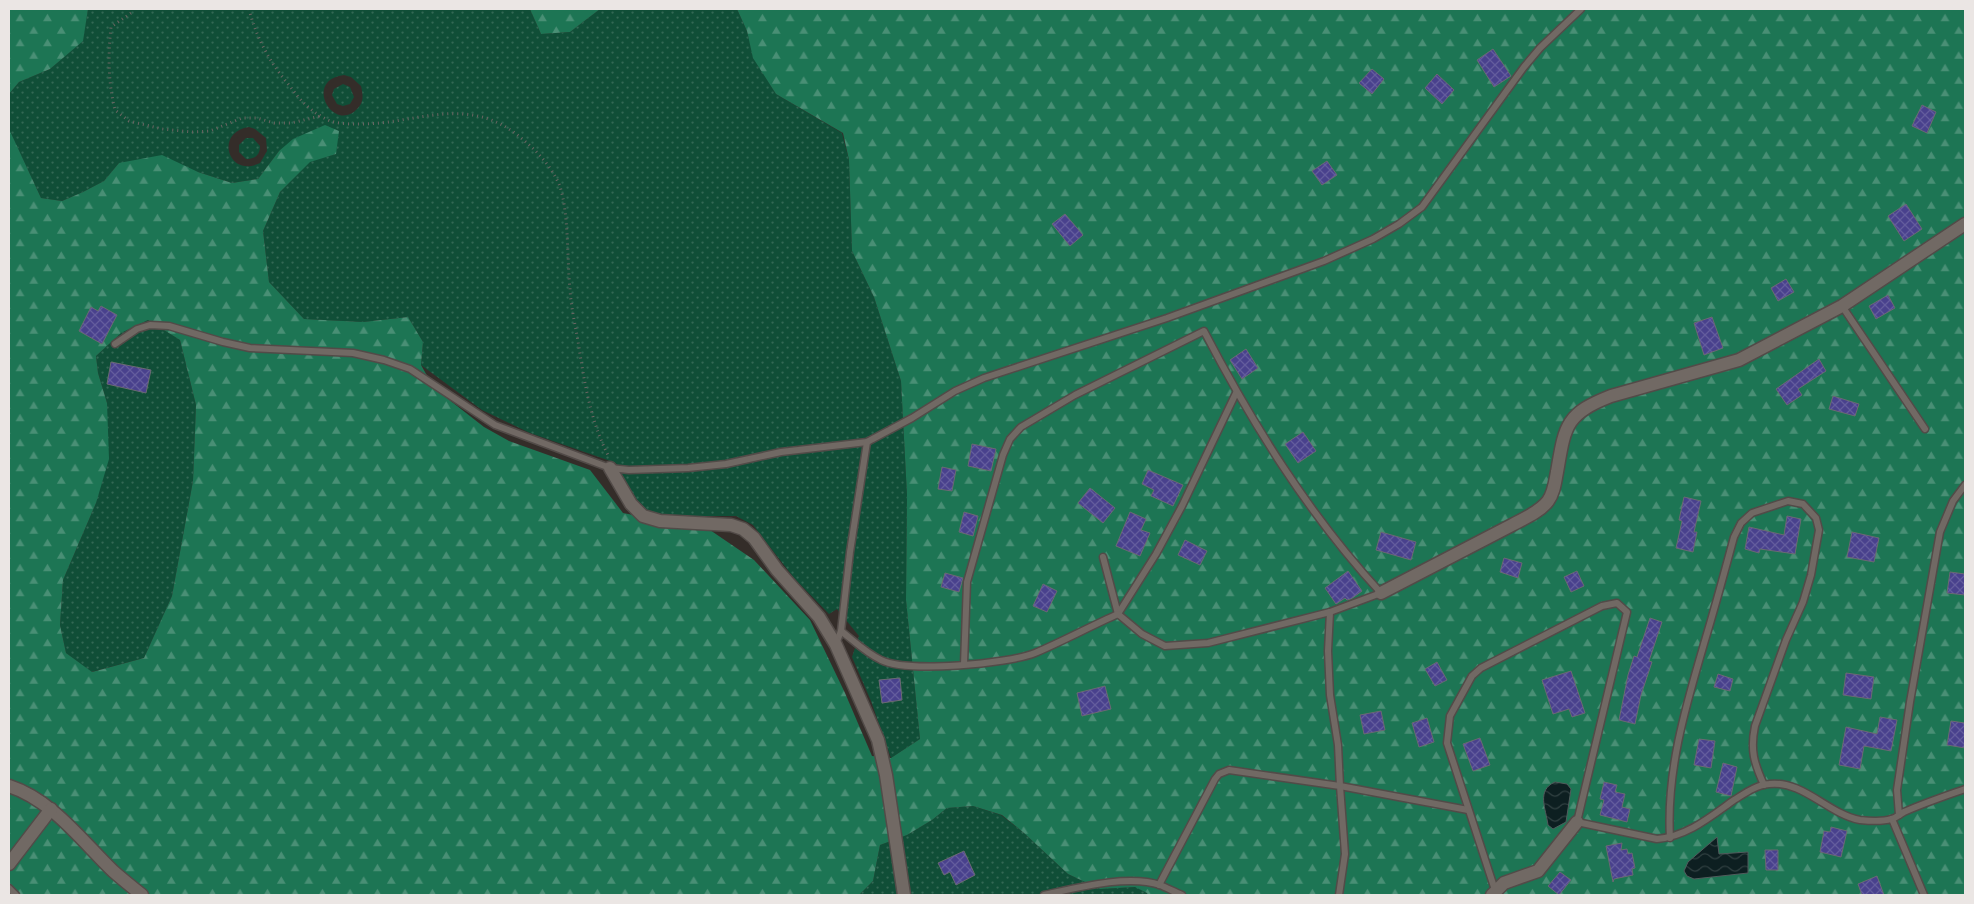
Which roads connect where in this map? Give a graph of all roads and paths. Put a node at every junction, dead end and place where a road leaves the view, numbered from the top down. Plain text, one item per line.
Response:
1 (249, 9) edge
2 (1582, 9) edge
3 (131, 12) dead end
4 (321, 116) junction
5 (1965, 224) edge
6 (1842, 306) junction
7 (114, 344) dead end
8 (1236, 393) junction
9 (1925, 429) dead end
10 (868, 442) junction
11 (612, 468) junction
12 (1965, 485) edge
13 (1103, 557) dead end
14 (1381, 593) junction
15 (1330, 612) junction
16 (1118, 614) junction
17 (841, 631) junction
18 (836, 645) junction
19 (964, 664) junction
20 (1764, 785) junction
21 (9, 786) edge
22 (1340, 786) junction
23 (1965, 788) edge
24 (51, 809) junction
25 (1468, 810) junction
26 (1899, 815) junction
27 (1892, 819) junction
28 (1577, 822) junction
29 (1670, 838) junction
30 (9, 864) edge
31 (1158, 885) junction
32 (9, 888) edge
33 (1493, 893) edge
34 (16, 895) edge
35 (142, 895) edge
36 (904, 895) edge
37 (1044, 895) edge
38 (1182, 895) edge
39 (1339, 895) edge
40 (1924, 895) edge

1 - 4 path
2 - 10 lane
3 - 4 path
4 - 11 path
5 - 6 street
6 - 9 lane
6 - 14 street
7 - 11 lane
8 - 14 lane
8 - 16 lane
8 - 19 lane
10 - 11 lane
10 - 17 lane
11 - 18 street
12 - 26 lane
13 - 16 lane
14 - 15 lane
15 - 16 lane
15 - 22 lane
16 - 19 lane
17 - 18 lane
17 - 19 lane
18 - 36 street
20 - 27 lane
20 - 29 lane
20 - 29 lane
21 - 24 street
22 - 25 lane
22 - 31 lane
22 - 39 lane
23 - 26 lane
24 - 30 street
24 - 35 street
25 - 28 lane
25 - 33 lane
26 - 27 lane
27 - 40 lane
28 - 29 lane
28 - 33 street
31 - 37 lane
31 - 38 lane
32 - 34 lane

